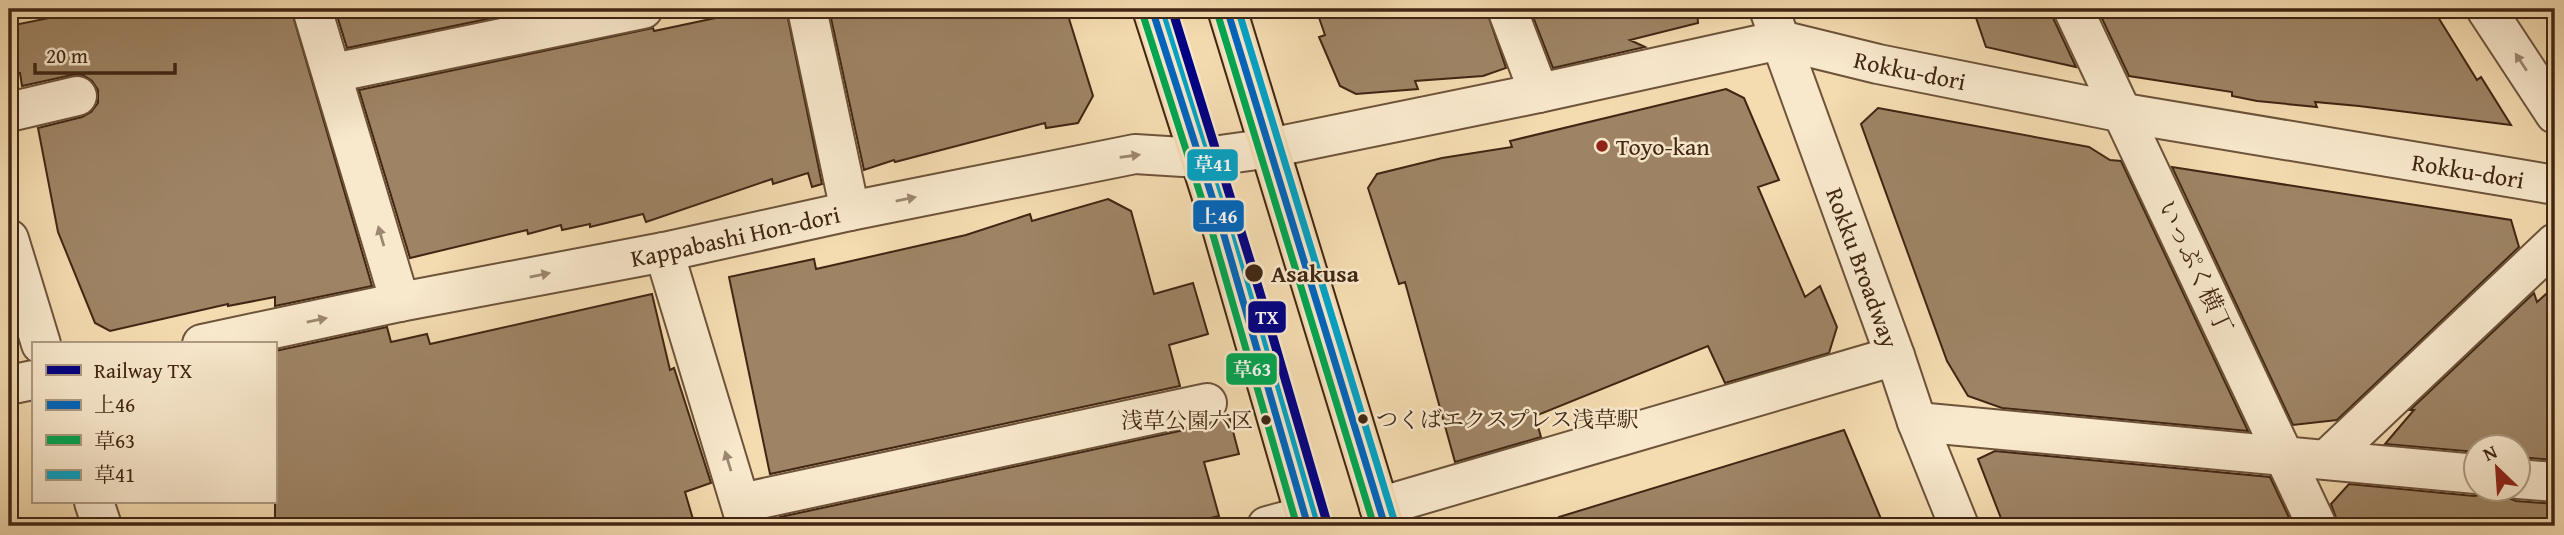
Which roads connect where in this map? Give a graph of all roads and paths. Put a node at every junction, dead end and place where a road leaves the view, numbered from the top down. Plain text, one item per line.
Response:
1 (312, 9) edge
2 (643, 9) edge
3 (807, 9) edge
4 (1152, 9) edge
5 (1227, 9) edge
6 (1507, 9) edge
7 (2073, 9) edge
8 (2486, 9) edge
9 (1774, 25) edge
10 (333, 73) junction
11 (1539, 93) junction
12 (77, 96) dead end
13 (9, 112) edge
14 (2124, 113) junction
15 (2555, 114) edge
16 (1270, 148) junction
17 (1199, 158) junction
18 (2555, 185) edge
19 (850, 211) junction
20 (9, 239) edge
21 (2555, 243) edge
22 (664, 252) junction
23 (400, 302) junction
24 (40, 342) edge
25 (211, 342) edge
26 (1895, 356) junction
27 (32, 380) edge
28 (9, 385) edge
29 (1207, 404) dead end
30 (1917, 422) junction
31 (2286, 457) junction
32 (2326, 459) junction
33 (2462, 473) edge
34 (2532, 480) edge
35 (2555, 482) edge
36 (95, 504) edge
37 (744, 514) edge
38 (1382, 517) edge
39 (1307, 521) edge
40 (102, 526) edge
41 (1267, 526) edge
42 (1959, 526) edge
43 (2317, 526) edge

1 - 10 street
2 - 10 street
3 - 19 street
4 - 17 main road
5 - 16 main road
6 - 11 street
7 - 14 street, いっぷく横丁
15 -> 8 street
9 - 11 street, Rokku-dori
9 - 14 street, Rokku-dori
9 - 26 street, Rokku Broadway
23 -> 10 street
11 - 16 street, Rokku-dori
12 - 13 street
14 - 18 street, Rokku-dori
14 - 31 street, いっぷく横丁
16 - 17 street, Kappabashi Hon-dori
16 - 38 main road
19 -> 17 street, Kappabashi Hon-dori
17 - 39 main road
19 - 22 street, Kappabashi Hon-dori
20 - 24 street
21 - 32 street
23 -> 22 street, Kappabashi Hon-dori
37 -> 22 street
25 -> 23 street, Kappabashi Hon-dori
26 - 30 street, Rokku Broadway
26 - 38 street
27 - 28 street
29 - 37 street
30 - 31 street
30 - 42 street, Rokku Broadway
31 - 32 street
31 - 43 street, いっぷく横丁
32 - 33 street
34 - 35 street
36 - 40 street
39 - 41 street

